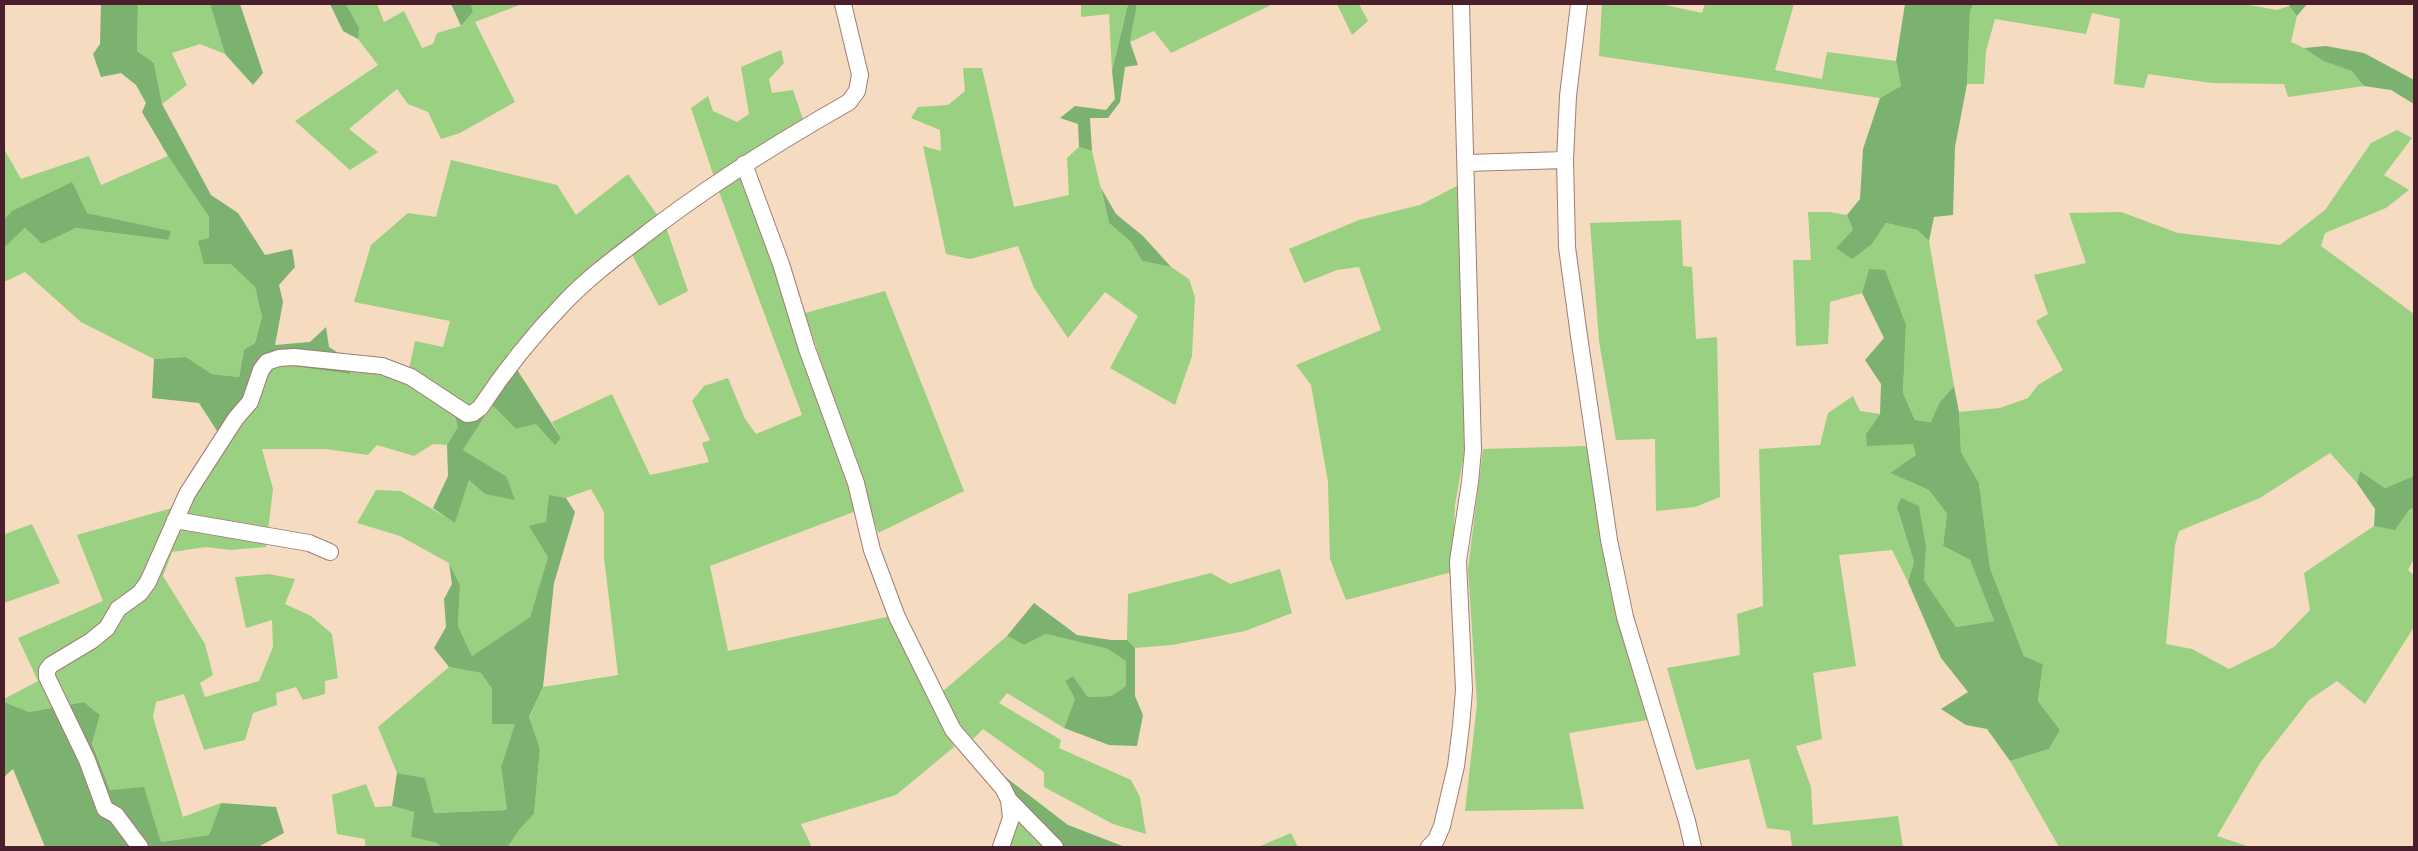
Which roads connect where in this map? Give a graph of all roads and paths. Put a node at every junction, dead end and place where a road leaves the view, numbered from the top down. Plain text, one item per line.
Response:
1 (843, 4) edge
2 (1461, 4) edge
3 (1579, 4) edge
4 (1565, 160) junction
5 (1466, 163) junction
6 (744, 164) junction
7 (175, 520) junction
8 (330, 552) dead end
9 (1009, 800) junction
10 (140, 847) edge
11 (1001, 847) edge
12 (1055, 847) edge
13 (1429, 847) edge
14 (1693, 847) edge

1 - 6 street
2 - 5 street
3 - 4 street
4 - 5 street
4 - 14 street
5 - 13 street
6 - 7 street
6 - 9 street
7 - 8 street
7 - 10 street
9 - 11 street
9 - 12 street

